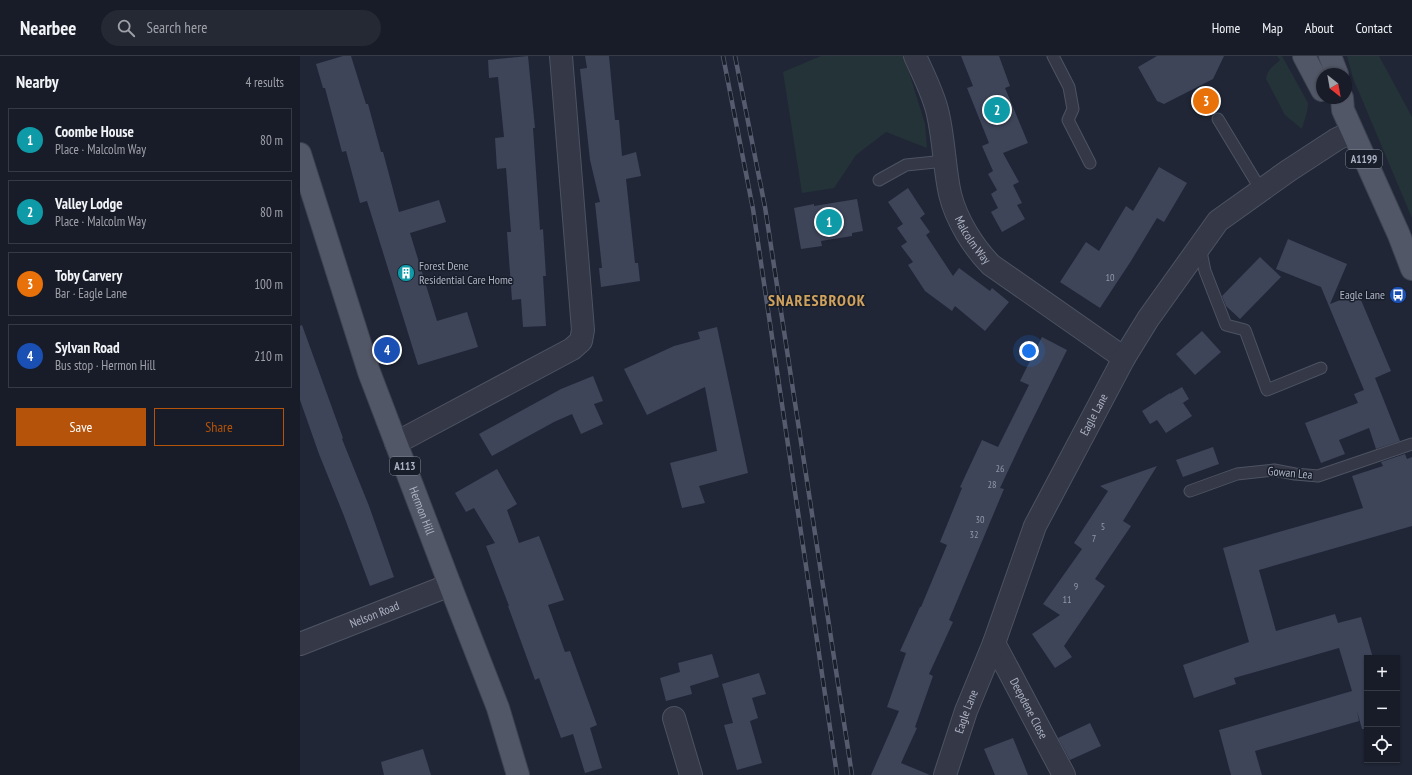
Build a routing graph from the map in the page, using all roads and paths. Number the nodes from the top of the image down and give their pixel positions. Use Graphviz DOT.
graph roads {
  1 [pos="561,56"];
  2 [pos="915,56"];
  3 [pos="1053,56"];
  4 [pos="1304,56"];
  5 [pos="1330,56"];
  6 [pos="1335,68"];
  7 [pos="1316,79"];
  8 [pos="1338,104"];
  9 [pos="1218,119"];
  10 [pos="1352,132"];
  11 [pos="300,154"];
  12 [pos="945,161"];
  13 [pos="1090,163"];
  14 [pos="879,180"];
  15 [pos="1261,190"];
  16 [pos="1200,246"];
  17 [pos="1408,248"];
  18 [pos="1412,269"];
  19 [pos="1124,358"];
  20 [pos="1321,368"];
  21 [pos="396,443"];
  22 [pos="1412,444"];
  23 [pos="1190,491"];
  24 [pos="450,585"];
  25 [pos="994,643"];
  26 [pos="300,644"];
  27 [pos="674,718"];
  28 [pos="518,775"];
  29 [pos="691,775"];
  30 [pos="945,775"];
  31 [pos="1064,775"];
  1 -- 21 [label="street"];
  2 -- 12 [label="street, Malcolm Way"];
  3 -- 13 [label="lane"];
  4 -- 7 [label="main road"];
  5 -- 6 [label="main road"];
  8 -- 10 [label="main road, A1199"];
  9 -- 15 [label="lane"];
  10 -- 15 [label="street, Eagle Lane"];
  10 -- 17 [label="main road, A1199"];
  11 -- 21 [label="main road, Hermon Hill / A113"];
  12 -- 14 [label="lane"];
  12 -- 19 [label="street, Malcolm Way"];
  15 -- 16 [label="street, Eagle Lane"];
  16 -- 19 [label="street, Eagle Lane"];
  16 -- 20 [label="lane"];
  17 -- 18 [label="main road, A1199"];
  19 -- 25 [label="street, Eagle Lane"];
  21 -- 24 [label="main road, Hermon Hill / A113"];
  22 -- 23 [label="lane, Gowan Lea"];
  24 -- 26 [label="street, Nelson Road"];
  24 -- 28 [label="main road, Hermon Hill / A113"];
  25 -- 30 [label="street, Eagle Lane"];
  25 -- 31 [label="street, Deepdene Close"];
  27 -- 29 [label="street"];
}
